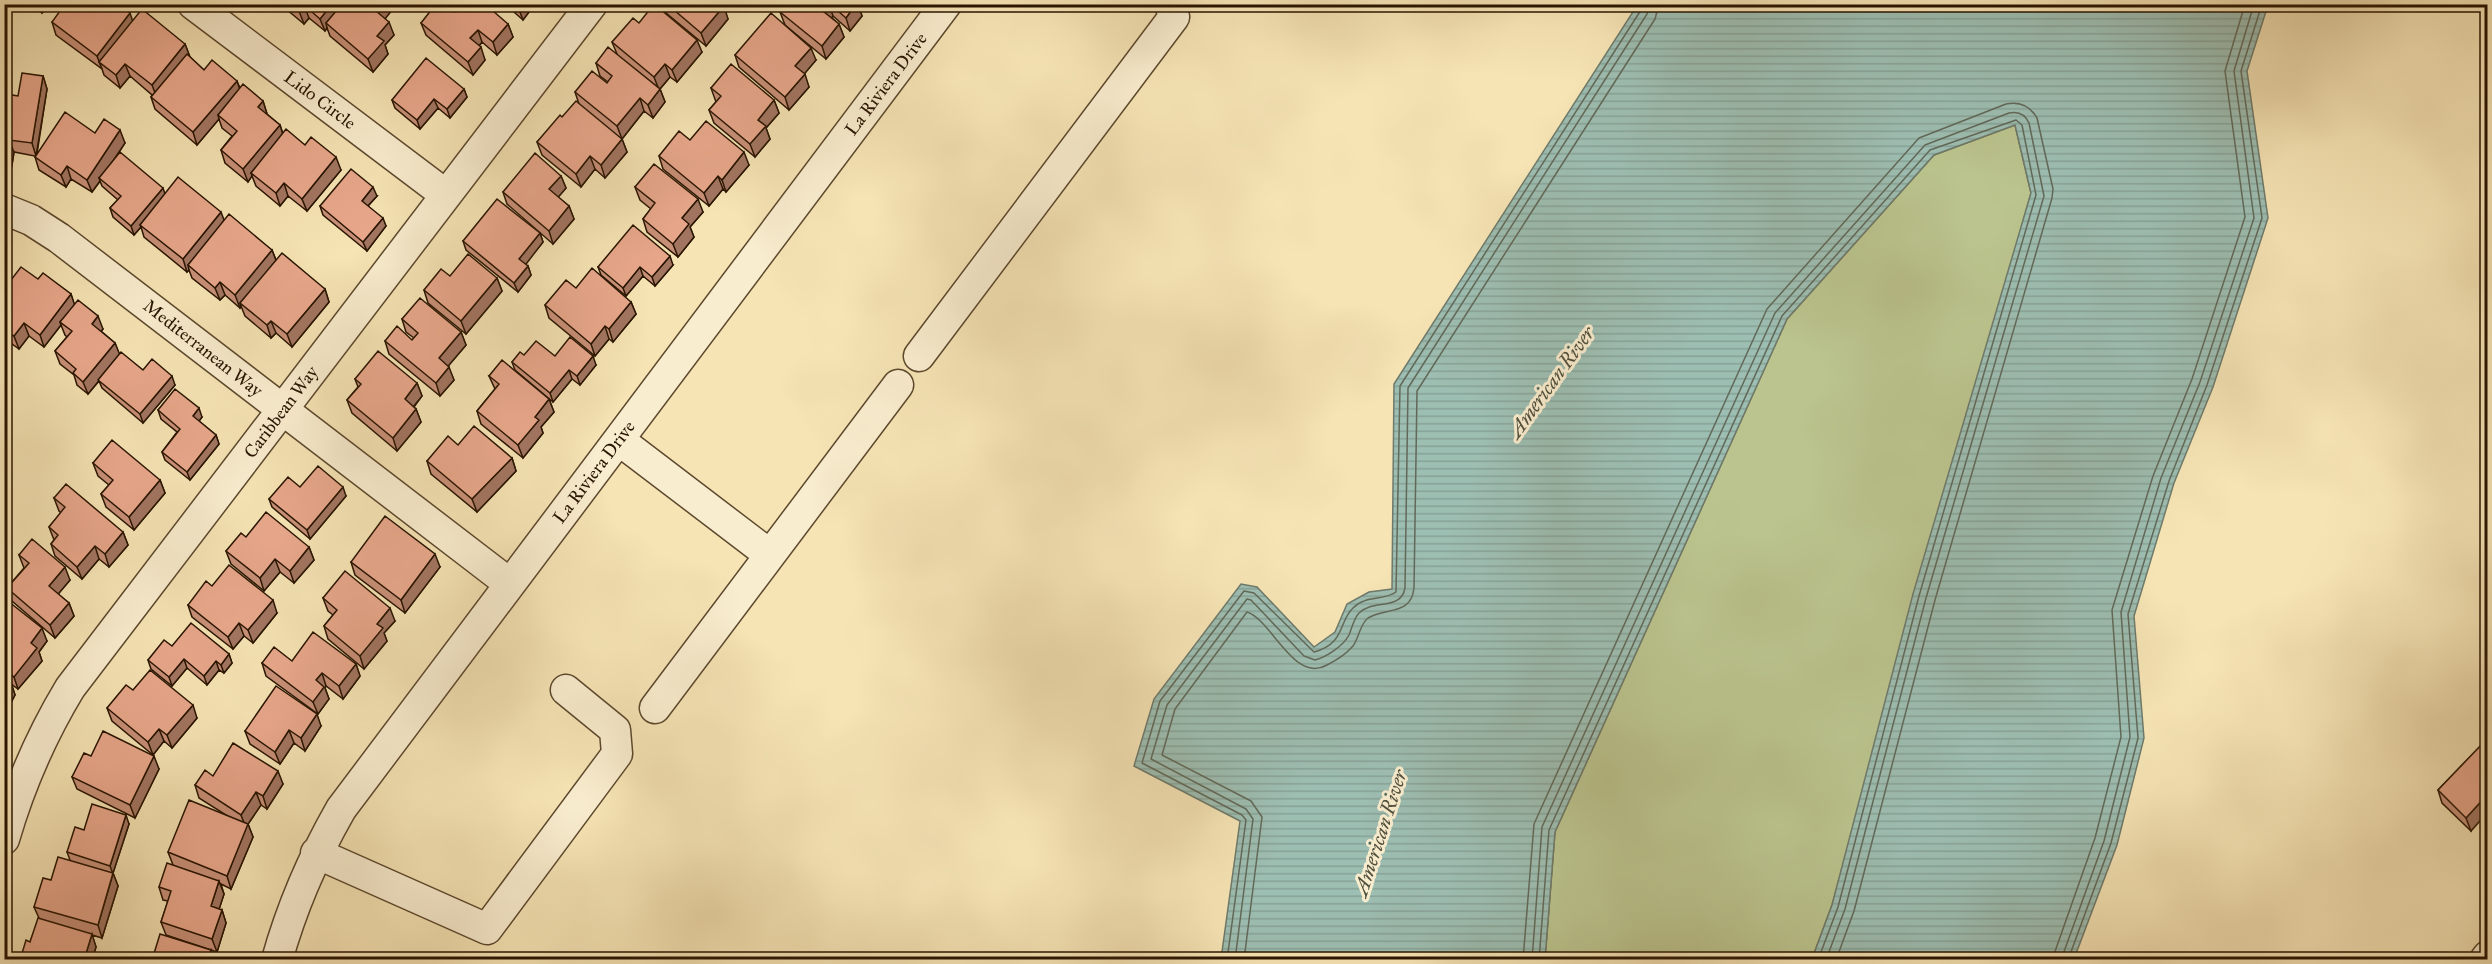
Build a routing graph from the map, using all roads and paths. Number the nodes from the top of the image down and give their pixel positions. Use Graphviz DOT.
graph roads {
  1 [pos="193,4"];
  2 [pos="592,4"];
  3 [pos="946,4"];
  4 [pos="1170,4"];
  5 [pos="446,195"];
  6 [pos="4,209"];
  7 [pos="919,356"];
  8 [pos="898,386"];
  9 [pos="282,410"];
  10 [pos="618,440"];
  11 [pos="770,555"];
  12 [pos="510,584"];
  13 [pos="566,690"];
  14 [pos="655,708"];
  15 [pos="4,839"];
  16 [pos="316,853"];
  17 [pos="2487,956"];
  18 [pos="277,960"];
  19 [pos="2485,960"];
  1 -- 5 [label="street, Lido Circle"];
  2 -- 5 [label="street, Caribbean Way"];
  3 -- 10 [label="street, La Riviera Drive"];
  4 -- 7 [label="street"];
  5 -- 9 [label="street, Caribbean Way"];
  6 -- 9 [label="street, Mediterranean Way"];
  8 -- 11 [label="street"];
  9 -- 12 [label="street, Mediterranean Way"];
  9 -- 15 [label="street, Caribbean Way"];
  10 -- 11 [label="street"];
  10 -- 12 [label="street, La Riviera Drive"];
  11 -- 14 [label="street"];
  12 -- 16 [label="street, La Riviera Drive"];
  13 -- 16 [label="street"];
  16 -- 18 [label="street, La Riviera Drive"];
  17 -- 19 [label="street"];
}
